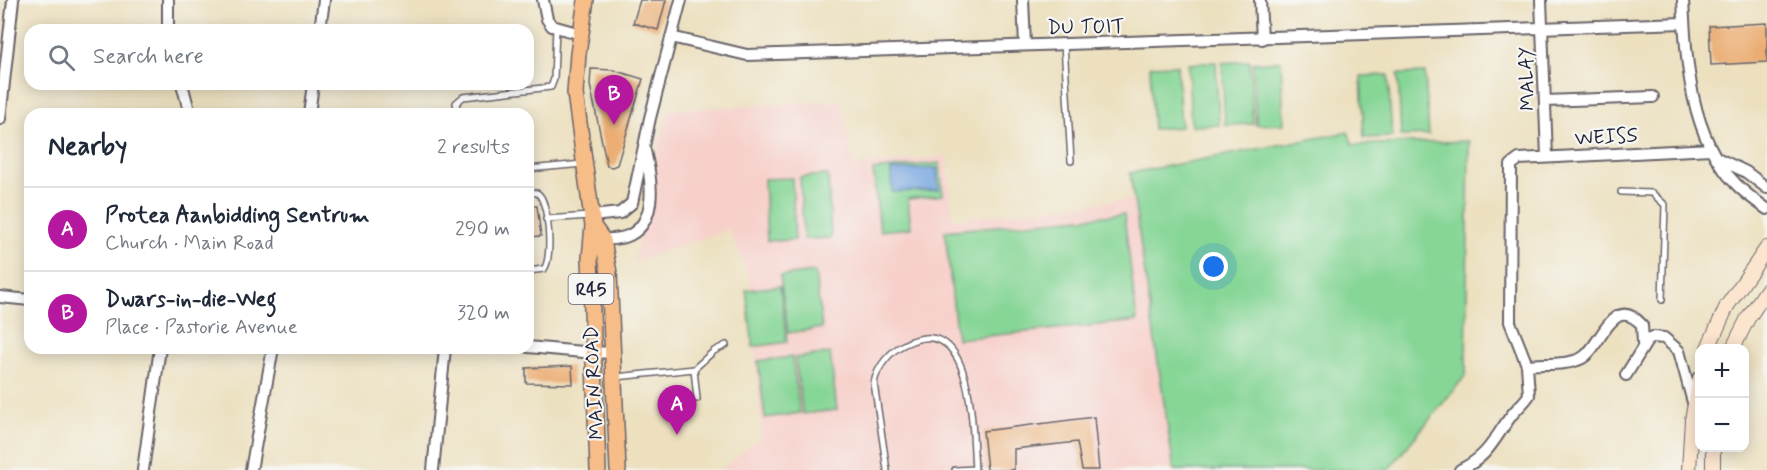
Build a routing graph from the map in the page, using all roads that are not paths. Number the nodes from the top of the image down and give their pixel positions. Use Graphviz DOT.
graph roads {
  1 [pos="13,0"];
  2 [pos="168,0"];
  3 [pos="324,0"];
  4 [pos="543,0"];
  5 [pos="586,0"];
  6 [pos="681,0"];
  7 [pos="1023,0"];
  8 [pos="1260,0"];
  9 [pos="1541,0"];
  10 [pos="1683,0"];
  11 [pos="1684,23"];
  12 [pos="168,24"];
  13 [pos="321,24"];
  14 [pos="556,28"];
  15 [pos="1542,28"];
  16 [pos="581,34"];
  17 [pos="671,37"];
  18 [pos="1263,39"];
  19 [pos="1064,44"];
  20 [pos="1025,45"];
  21 [pos="534,89"];
  22 [pos="184,90"];
  23 [pos="312,90"];
  24 [pos="525,90"];
  25 [pos="1653,97"];
  26 [pos="1545,101"];
  27 [pos="188,108"];
  28 [pos="310,108"];
  29 [pos="457,108"];
  30 [pos="0,119"];
  31 [pos="643,145"];
  32 [pos="1714,153"];
  33 [pos="1547,157"];
  34 [pos="1071,161"];
  35 [pos="584,164"];
  36 [pos="534,168"];
  37 [pos="1767,188"];
  38 [pos="1621,192"];
  39 [pos="534,193"];
  40 [pos="1767,209"];
  41 [pos="546,219"];
  42 [pos="594,231"];
  43 [pos="1767,248"];
  44 [pos="534,270"];
  45 [pos="1767,290"];
  46 [pos="0,297"];
  47 [pos="24,299"];
  48 [pos="1662,300"];
  49 [pos="1638,321"];
  50 [pos="1671,342"];
  51 [pos="1644,344"];
  52 [pos="1710,344"];
  53 [pos="1735,344"];
  54 [pos="726,345"];
  55 [pos="534,348"];
  56 [pos="613,352"];
  57 [pos="594,353"];
  58 [pos="159,354"];
  59 [pos="272,354"];
  60 [pos="444,354"];
  61 [pos="1527,364"];
  62 [pos="694,369"];
  63 [pos="1626,375"];
  64 [pos="614,378"];
  65 [pos="1696,398"];
  66 [pos="697,399"];
  67 [pos="1694,406"];
  68 [pos="1713,452"];
  69 [pos="975,469"];
  70 [pos="143,470"];
  71 [pos="251,470"];
  72 [pos="433,470"];
  73 [pos="598,470"];
  74 [pos="618,470"];
  75 [pos="887,470"];
  76 [pos="955,470"];
  77 [pos="1460,470"];
  78 [pos="1689,470"];
  79 [pos="1713,470"];
  1 -- 30 [label="street"];
  2 -- 12 [label="street"];
  3 -- 13 [label="street"];
  4 -- 14 [label="street"];
  5 -- 16 [label="main road, MAIN ROAD / R45"];
  6 -- 17 [label="street"];
  7 -- 20 [label="street"];
  8 -- 18 [label="street"];
  9 -- 15 [label="street, MALAY"];
  10 -- 11 [label="street"];
  11 -- 15 [label="street, DU TOIT"];
  11 -- 32 [label="street"];
  14 -- 16 [label="street"];
  14 -- 21 [label="lane"];
  15 -- 18 [label="street, DU TOIT"];
  15 -- 26 [label="street, MALAY"];
  16 -- 35 [label="main road, MAIN ROAD / R45"];
  17 -- 20 [label="street, DU TOIT"];
  17 -- 31 [label="street"];
  18 -- 19 [label="street, DU TOIT"];
  19 -- 20 [label="street, DU TOIT"];
  19 -- 34 [label="lane"];
  22 -- 27 [label="street"];
  23 -- 28 [label="street"];
  24 -- 29 [label="lane"];
  25 -- 26 [label="street"];
  26 -- 33 [label="street, MALAY"];
  31 -- 42 [label="street"];
  31 -- 42 [label="street"];
  32 -- 33 [label="street, WEISS"];
  32 -- 37 [label="street"];
  32 -- 40 [label="street"];
  33 -- 61 [label="street, WEISS"];
  35 -- 36 [label="lane"];
  35 -- 42 [label="main road, MAIN ROAD / R45"];
  38 -- 48 [label="lane"];
  39 -- 41 [label="lane"];
  41 -- 42 [label="lane"];
  41 -- 44 [label="lane"];
  42 -- 56 [label="main road, MAIN ROAD / R45"];
  42 -- 57 [label="main road, MAIN ROAD / R45"];
  43 -- 52 [label="street"];
  45 -- 53 [label="street"];
  46 -- 47 [label="street"];
  49 -- 50 [label="street"];
  49 -- 51 [label="street"];
  49 -- 61 [label="street"];
  50 -- 51 [label="street"];
  50 -- 67 [label="street"];
  51 -- 63 [label="street"];
  54 -- 62 [label="lane"];
  55 -- 57 [label="street"];
  56 -- 57 [label="street"];
  56 -- 64 [label="main road, MAIN ROAD / R45"];
  57 -- 73 [label="main road, MAIN ROAD / R45"];
  58 -- 70 [label="street"];
  59 -- 71 [label="street"];
  60 -- 72 [label="street"];
  61 -- 77 [label="street"];
  62 -- 64 [label="lane"];
  62 -- 66 [label="lane"];
  64 -- 74 [label="main road, MAIN ROAD / R45"];
  65 -- 67 [label="street"];
  67 -- 78 [label="street"];
  68 -- 79 [label="street"];
  69 -- 75 [label="lane"];
  69 -- 76 [label="lane"];
}
